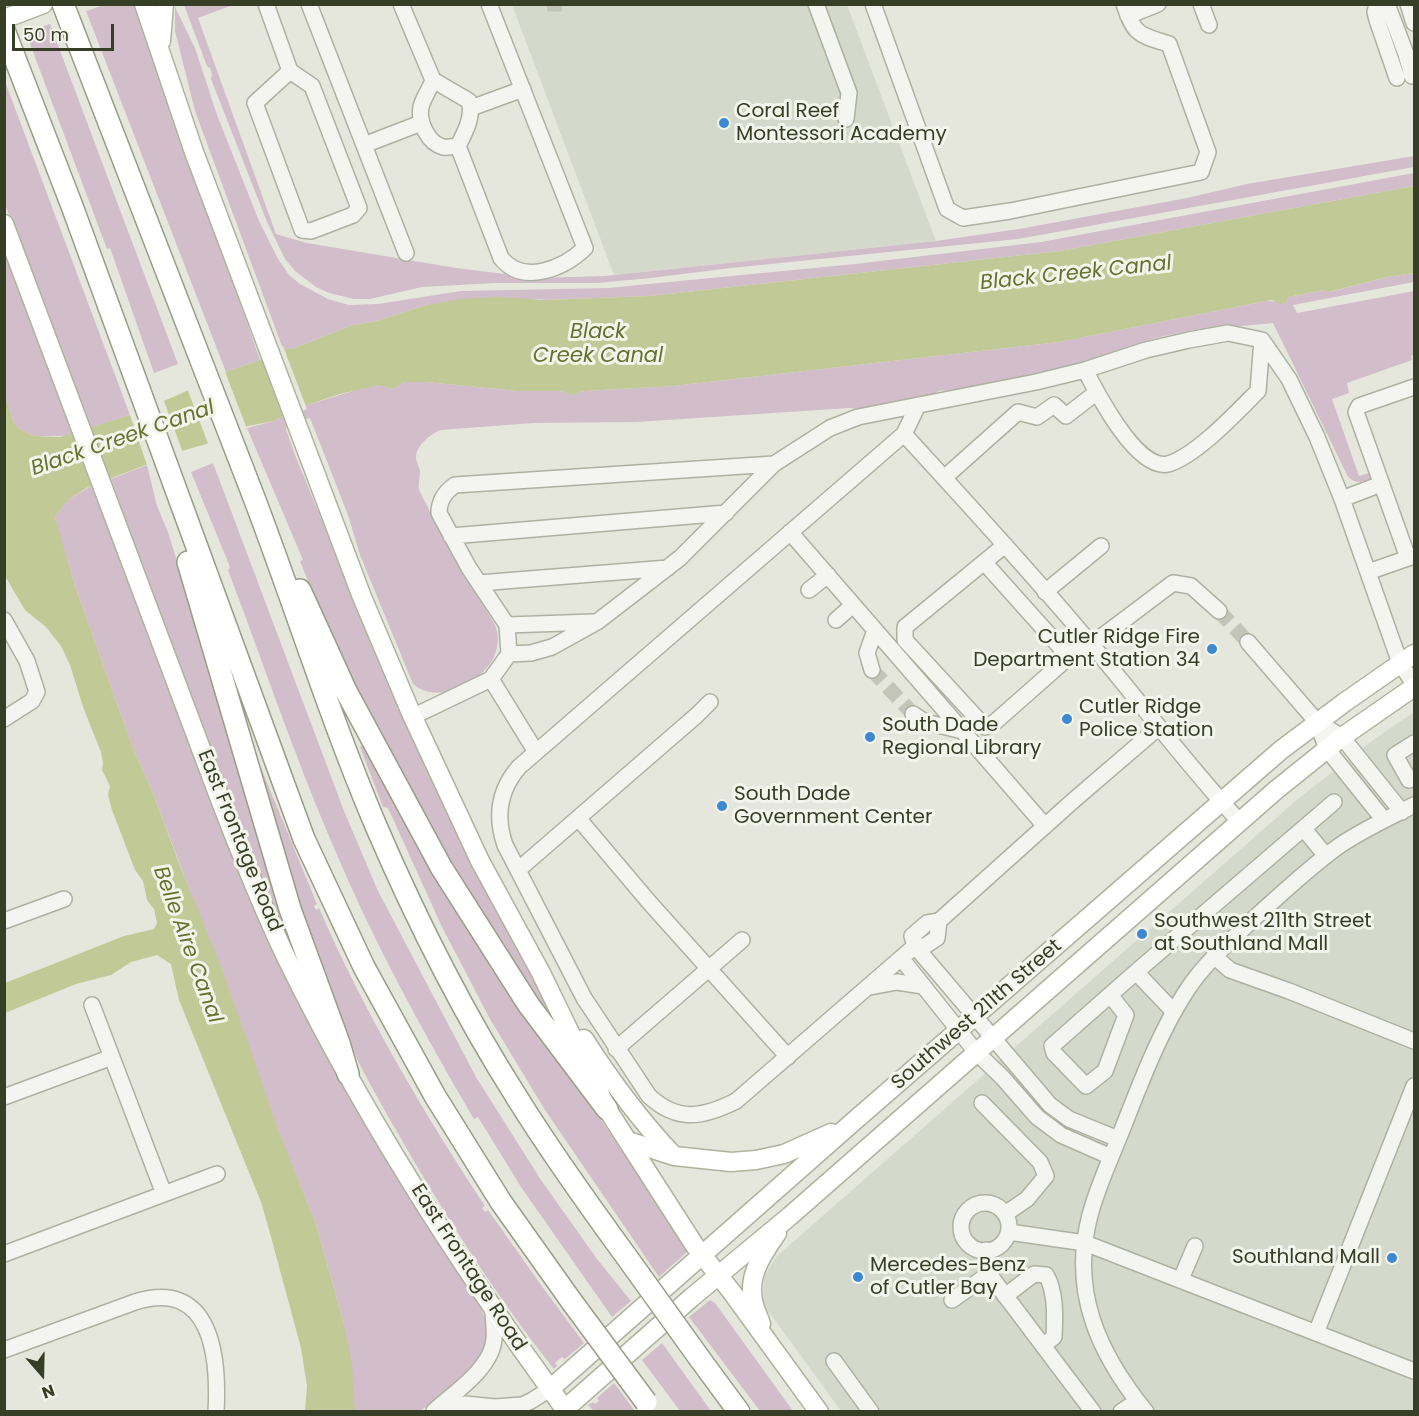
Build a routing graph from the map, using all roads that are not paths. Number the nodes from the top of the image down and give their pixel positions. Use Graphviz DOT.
graph roads {
  1 [pos="43,4"];
  2 [pos="63,4"];
  3 [pos="144,4"];
  4 [pos="164,4"];
  5 [pos="266,4"];
  6 [pos="309,4"];
  7 [pos="401,4"];
  8 [pos="489,4"];
  9 [pos="816,4"];
  10 [pos="873,4"];
  11 [pos="1158,4"];
  12 [pos="1377,4"];
  13 [pos="1387,4"];
  14 [pos="1408,4"];
  15 [pos="1126,10"];
  16 [pos="4,19"];
  17 [pos="1414,23"];
  18 [pos="4,30"];
  19 [pos="161,49"];
  20 [pos="290,70"];
  21 [pos="434,80"];
  22 [pos="523,89"];
  23 [pos="471,108"];
  24 [pos="846,119"];
  25 [pos="422,123"];
  26 [pos="364,145"];
  27 [pos="458,146"];
  28 [pos="4,224"];
  29 [pos="406,253"];
  30 [pos="1262,340"];
  31 [pos="1085,370"];
  32 [pos="1414,387"];
  33 [pos="1097,392"];
  34 [pos="918,405"];
  35 [pos="904,434"];
  36 [pos="774,464"];
  37 [pos="944,478"];
  38 [pos="1381,484"];
  39 [pos="253,494"];
  40 [pos="1342,499"];
  41 [pos="726,513"];
  42 [pos="188,523"];
  43 [pos="790,532"];
  44 [pos="451,536"];
  45 [pos="1005,545"];
  46 [pos="1101,546"];
  47 [pos="1411,557"];
  48 [pos="984,562"];
  49 [pos="668,568"];
  50 [pos="1368,572"];
  51 [pos="828,575"];
  52 [pos="480,583"];
  53 [pos="809,590"];
  54 [pos="1045,592"];
  55 [pos="853,605"];
  56 [pos="1219,611"];
  57 [pos="4,620"];
  58 [pos="836,620"];
  59 [pos="597,621"];
  60 [pos="507,625"];
  61 [pos="875,630"];
  62 [pos="1090,642"];
  63 [pos="1248,642"];
  64 [pos="509,654"];
  65 [pos="1069,657"];
  66 [pos="1407,659"];
  67 [pos="872,670"];
  68 [pos="491,679"];
  69 [pos="1414,685"];
  70 [pos="710,702"];
  71 [pos="913,714"];
  72 [pos="412,717"];
  73 [pos="4,719"];
  74 [pos="1317,722"];
  75 [pos="1159,727"];
  76 [pos="963,731"];
  77 [pos="1342,736"];
  78 [pos="1414,743"];
  79 [pos="1327,749"];
  80 [pos="536,752"];
  81 [pos="1414,778"];
  82 [pos="1221,802"];
  83 [pos="1334,802"];
  84 [pos="1408,808"];
  85 [pos="578,818"];
  86 [pos="1384,820"];
  87 [pos="1240,822"];
  88 [pos="1045,826"];
  89 [pos="1304,829"];
  90 [pos="1326,856"];
  91 [pos="518,870"];
  92 [pos="64,899"];
  93 [pos="4,921"];
  94 [pos="742,940"];
  95 [pos="915,946"];
  96 [pos="1214,956"];
  97 [pos="901,958"];
  98 [pos="709,969"];
  99 [pos="1136,972"];
  100 [pos="540,973"];
  101 [pos="923,986"];
  102 [pos="867,988"];
  103 [pos="1110,994"];
  104 [pos="92,1005"];
  105 [pos="1174,1012"];
  106 [pos="976,1016"];
  107 [pos="959,1031"];
  108 [pos="993,1037"];
  109 [pos="1414,1041"];
  110 [pos="616,1048"];
  111 [pos="976,1052"];
  112 [pos="112,1057"];
  113 [pos="788,1057"];
  114 [pos="348,1074"];
  115 [pos="1414,1086"];
  116 [pos="4,1097"];
  117 [pos="982,1103"];
  118 [pos="608,1109"];
  119 [pos="854,1122"];
  120 [pos="1118,1139"];
  121 [pos="628,1141"];
  122 [pos="674,1156"];
  123 [pos="1111,1157"];
  124 [pos="217,1174"];
  125 [pos="164,1194"];
  126 [pos="1005,1214"];
  127 [pos="790,1216"];
  128 [pos="1009,1232"];
  129 [pos="1085,1243"];
  130 [pos="1195,1246"];
  131 [pos="986,1250"];
  132 [pos="4,1254"];
  133 [pos="702,1255"];
  134 [pos="718,1275"];
  135 [pos="989,1275"];
  136 [pos="1181,1280"];
  137 [pos="1005,1296"];
  138 [pos="952,1300"];
  139 [pos="493,1310"];
  140 [pos="1316,1333"];
  141 [pos="766,1340"];
  142 [pos="1043,1346"];
  143 [pos="4,1350"];
  144 [pos="834,1360"];
  145 [pos="1414,1371"];
  146 [pos="550,1389"];
  147 [pos="1141,1406"];
  148 [pos="650,1407"];
  149 [pos="434,1411"];
  150 [pos="565,1411"];
  151 [pos="216,1412"];
  152 [pos="739,1412"];
  153 [pos="819,1412"];
  154 [pos="871,1412"];
  155 [pos="1093,1412"];
  156 [pos="1121,1412"];
  1 -- 16 [label="main road"];
  2 -- 39 [label="highway"];
  3 -- 19 [label="main road"];
  4 -- 19 [label="main road"];
  5 -- 20 [label="street"];
  6 -- 26 [label="street"];
  7 -- 21 [label="street"];
  8 -- 22 [label="street"];
  9 -- 24 [label="street"];
  10 -- 15 [label="street"];
  11 -- 15 [label="street"];
  12 -- 13 [label="street"];
  14 -- 17 [label="street"];
  18 -- 42 [label="highway"];
  19 -- 72 [label="main road"];
  20 -- 20 [label="street"];
  21 -- 23 [label="street"];
  21 -- 25 [label="street"];
  22 -- 23 [label="street"];
  22 -- 27 [label="street"];
  23 -- 27 [label="street"];
  25 -- 26 [label="street"];
  25 -- 27 [label="street"];
  26 -- 29 [label="street"];
  28 -- 114 [label="main road, East Frontage Road"];
  30 -- 31 [label="street"];
  30 -- 33 [label="street"];
  30 -- 40 [label="street"];
  31 -- 33 [label="street"];
  31 -- 34 [label="street"];
  32 -- 38 [label="street"];
  33 -- 37 [label="street"];
  34 -- 35 [label="street"];
  34 -- 36 [label="street"];
  35 -- 37 [label="street"];
  35 -- 43 [label="street"];
  36 -- 41 [label="street"];
  36 -- 44 [label="street"];
  37 -- 45 [label="street"];
  38 -- 40 [label="street"];
  38 -- 47 [label="street"];
  39 -- 118 [label="highway"];
  39 -- 152 [label="highway, bridge"];
  40 -- 50 [label="street"];
  41 -- 44 [label="street"];
  41 -- 49 [label="street"];
  42 -- 114 [label="highway"];
  42 -- 148 [label="highway, bridge"];
  43 -- 51 [label="street"];
  43 -- 80 [label="street"];
  44 -- 52 [label="street"];
  45 -- 48 [label="street"];
  45 -- 54 [label="street"];
  46 -- 54 [label="street"];
  47 -- 50 [label="street"];
  48 -- 65 [label="street"];
  48 -- 65 [label="street"];
  49 -- 52 [label="street"];
  49 -- 59 [label="street"];
  50 -- 66 [label="street"];
  51 -- 53 [label="street"];
  51 -- 55 [label="street"];
  52 -- 60 [label="street"];
  54 -- 62 [label="street"];
  55 -- 58 [label="street"];
  55 -- 61 [label="street"];
  56 -- 62 [label="street"];
  57 -- 73 [label="street"];
  59 -- 60 [label="street"];
  59 -- 64 [label="street"];
  60 -- 64 [label="street"];
  61 -- 67 [label="street"];
  61 -- 76 [label="street"];
  62 -- 65 [label="street"];
  62 -- 75 [label="street"];
  63 -- 74 [label="street"];
  64 -- 68 [label="street"];
  66 -- 69 [label="street"];
  66 -- 74 [label="main road, Southwest 211th Street"];
  68 -- 72 [label="street"];
  68 -- 80 [label="street"];
  69 -- 77 [label="main road, Southwest 211th Street"];
  70 -- 85 [label="street"];
  71 -- 76 [label="street"];
  72 -- 100 [label="main road"];
  74 -- 77 [label="street"];
  74 -- 79 [label="street"];
  74 -- 82 [label="main road, Southwest 211th Street"];
  75 -- 82 [label="street"];
  75 -- 88 [label="street"];
  76 -- 88 [label="street"];
  77 -- 79 [label="main road, Southwest 211th Street"];
  77 -- 84 [label="street"];
  78 -- 81 [label="street"];
  79 -- 86 [label="street"];
  79 -- 87 [label="main road, Southwest 211th Street"];
  80 -- 91 [label="street"];
  82 -- 87 [label="street"];
  82 -- 106 [label="main road, Southwest 211th Street"];
  83 -- 89 [label="street"];
  84 -- 86 [label="street"];
  85 -- 91 [label="street"];
  85 -- 98 [label="street"];
  86 -- 90 [label="street"];
  87 -- 108 [label="main road, Southwest 211th Street"];
  88 -- 95 [label="street"];
  89 -- 90 [label="street"];
  89 -- 99 [label="street"];
  90 -- 96 [label="street"];
  91 -- 110 [label="street"];
  92 -- 93 [label="street"];
  94 -- 98 [label="street"];
  95 -- 97 [label="street"];
  95 -- 106 [label="street"];
  96 -- 105 [label="street"];
  96 -- 109 [label="street"];
  97 -- 101 [label="street"];
  97 -- 102 [label="street"];
  98 -- 110 [label="street"];
  98 -- 113 [label="street"];
  99 -- 103 [label="street"];
  99 -- 105 [label="street"];
  100 -- 118 [label="main road"];
  100 -- 122 [label="main road"];
  101 -- 102 [label="street"];
  101 -- 107 [label="street"];
  102 -- 113 [label="street"];
  103 -- 103 [label="street"];
  104 -- 112 [label="street"];
  105 -- 120 [label="street"];
  106 -- 107 [label="main road, Southwest 211th Street"];
  106 -- 108 [label="street"];
  107 -- 111 [label="street"];
  107 -- 119 [label="main road, Southwest 211th Street"];
  108 -- 111 [label="main road, Southwest 211th Street"];
  108 -- 120 [label="street"];
  110 -- 113 [label="street"];
  111 -- 123 [label="street"];
  111 -- 127 [label="main road, Southwest 211th Street"];
  112 -- 116 [label="street"];
  112 -- 125 [label="street"];
  114 -- 139 [label="main road, East Frontage Road"];
  115 -- 140 [label="street"];
  117 -- 126 [label="street"];
  118 -- 121 [label="main road"];
  119 -- 122 [label="main road"];
  119 -- 133 [label="main road, Southwest 211th Street"];
  120 -- 123 [label="street"];
  121 -- 122 [label="main road"];
  121 -- 133 [label="main road"];
  123 -- 129 [label="street"];
  124 -- 125 [label="street"];
  125 -- 132 [label="street"];
  126 -- 128 [label="street"];
  126 -- 131 [label="street"];
  127 -- 134 [label="main road, Southwest 211th Street"];
  127 -- 141 [label="main road"];
  128 -- 129 [label="street"];
  128 -- 131 [label="street"];
  129 -- 136 [label="street"];
  129 -- 147 [label="street"];
  130 -- 136 [label="street"];
  131 -- 135 [label="street"];
  133 -- 134 [label="main road"];
  133 -- 146 [label="main road, Southwest 211th Street"];
  134 -- 141 [label="main road"];
  134 -- 150 [label="main road, Southwest 211th Street"];
  135 -- 137 [label="street"];
  135 -- 138 [label="street"];
  136 -- 140 [label="street"];
  137 -- 142 [label="street"];
  137 -- 142 [label="street"];
  139 -- 146 [label="main road, East Frontage Road"];
  139 -- 149 [label="street"];
  140 -- 145 [label="street"];
  141 -- 153 [label="main road"];
  142 -- 155 [label="street"];
  143 -- 151 [label="street"];
  144 -- 154 [label="street"];
  146 -- 149 [label="street"];
  146 -- 150 [label="main road, East Frontage Road"];
  147 -- 156 [label="street"];
}
